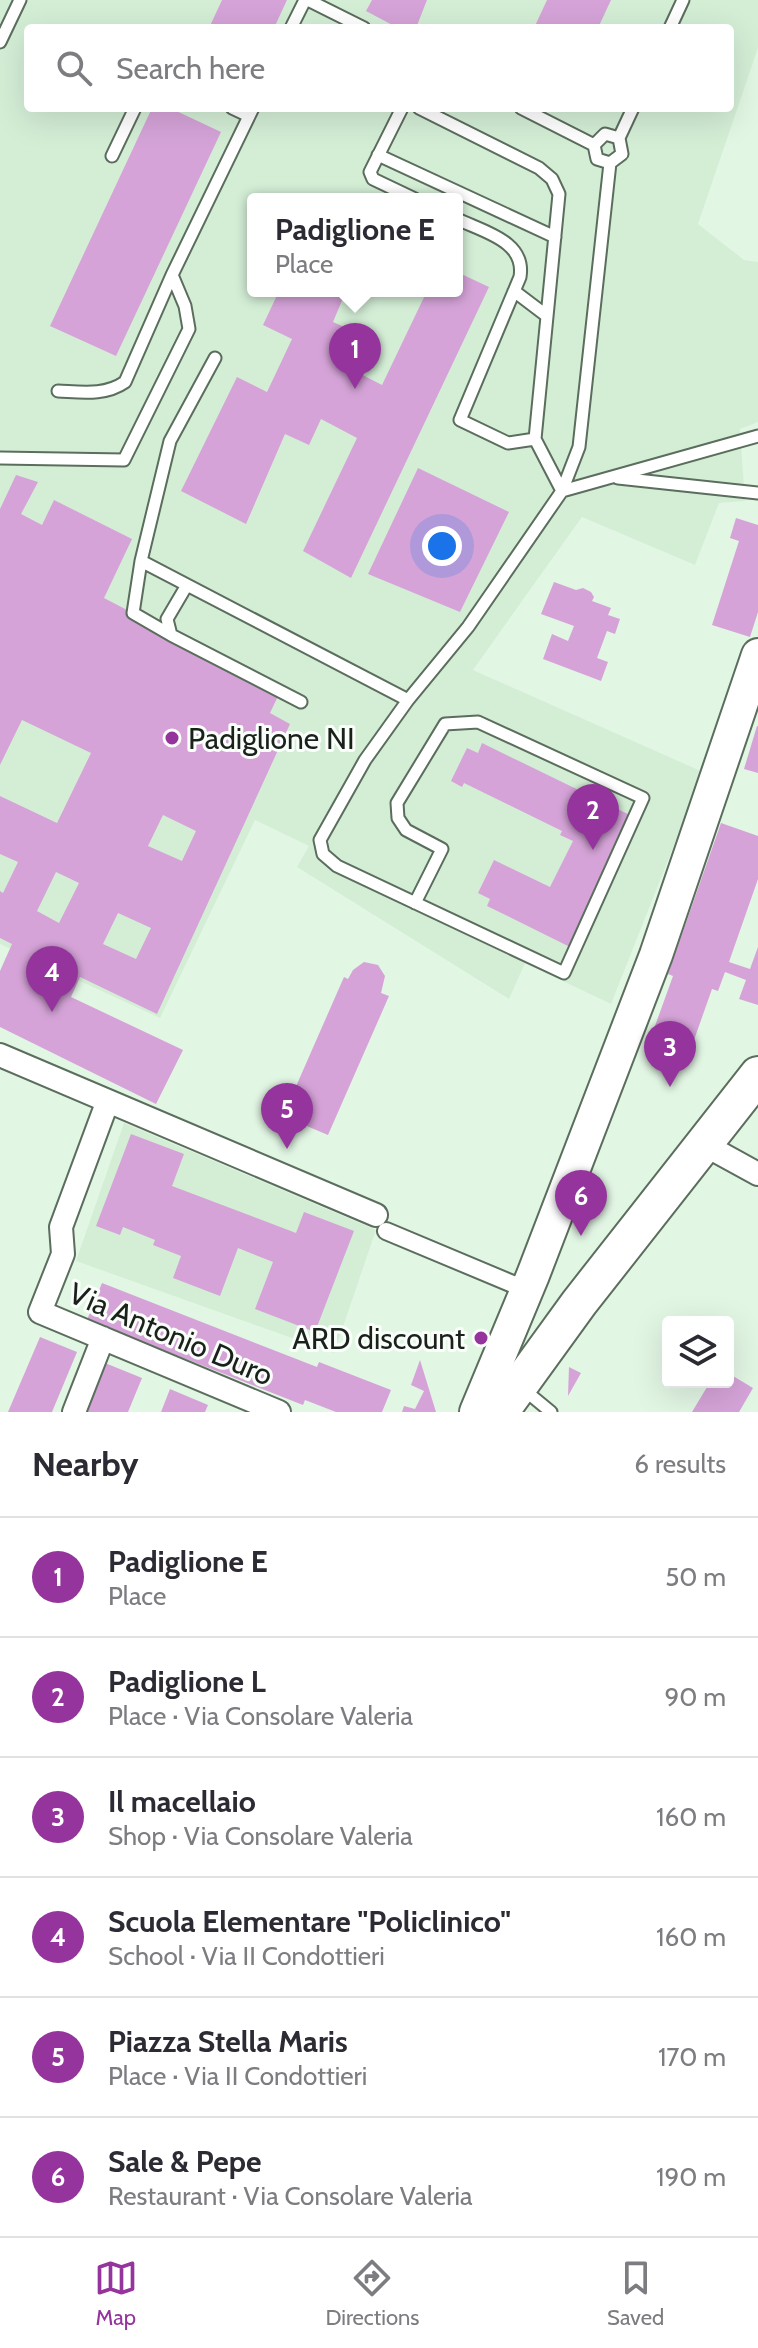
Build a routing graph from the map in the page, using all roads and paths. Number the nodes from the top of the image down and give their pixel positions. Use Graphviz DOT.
graph roads {
  1 [pos="20,0"];
  2 [pos="306,0"];
  3 [pos="683,0"];
  4 [pos="293,24"];
  5 [pos="356,24"];
  6 [pos="672,24"];
  7 [pos="0,42"];
  8 [pos="133,112"];
  9 [pos="251,112"];
  10 [pos="400,112"];
  11 [pos="427,112"];
  12 [pos="529,112"];
  13 [pos="631,112"];
  14 [pos="619,138"];
  15 [pos="594,145"];
  16 [pos="378,155"];
  17 [pos="112,156"];
  18 [pos="610,163"];
  19 [pos="402,193"];
  20 [pos="460,193"];
  21 [pos="463,194"];
  22 [pos="463,222"];
  23 [pos="555,237"];
  24 [pos="172,275"];
  25 [pos="514,291"];
  26 [pos="547,316"];
  27 [pos="215,358"];
  28 [pos="58,391"];
  29 [pos="758,436"];
  30 [pos="535,439"];
  31 [pos="0,458"];
  32 [pos="609,477"];
  33 [pos="562,491"];
  34 [pos="758,493"];
  35 [pos="141,561"];
  36 [pos="187,585"];
  37 [pos="171,635"];
  38 [pos="758,655"];
  39 [pos="408,700"];
  40 [pos="301,702"];
  41 [pos="415,903"];
  42 [pos="0,1055"];
  43 [pos="758,1075"];
  44 [pos="107,1103"];
  45 [pos="705,1145"];
  46 [pos="758,1174"];
  47 [pos="381,1223"];
  48 [pos="527,1290"];
  49 [pos="103,1338"];
  50 [pos="509,1399"];
  51 [pos="231,1403"];
  52 [pos="74,1412"];
  53 [pos="279,1412"];
  54 [pos="476,1412"];
  55 [pos="551,1412"];
  1 -- 7 [label="lane"];
  2 -- 4 [label="lane"];
  2 -- 5 [label="lane"];
  3 -- 6 [label="lane"];
  8 -- 17 [label="lane"];
  9 -- 24 [label="lane"];
  10 -- 16 [label="lane"];
  11 -- 23 [label="lane"];
  12 -- 15 [label="lane"];
  13 -- 14 [label="lane"];
  14 -- 15 [label="lane"];
  14 -- 18 [label="lane"];
  15 -- 18 [label="lane"];
  16 -- 19 [label="lane"];
  16 -- 20 [label="lane"];
  18 -- 33 [label="lane"];
  21 -- 23 [label="lane"];
  22 -- 25 [label="lane"];
  23 -- 26 [label="lane"];
  24 -- 28 [label="lane"];
  24 -- 31 [label="lane"];
  25 -- 26 [label="lane"];
  25 -- 30 [label="lane"];
  26 -- 30 [label="lane"];
  27 -- 35 [label="lane"];
  29 -- 32 [label="lane"];
  30 -- 33 [label="lane"];
  32 -- 33 [label="lane"];
  32 -- 34 [label="lane"];
  33 -- 39 [label="lane"];
  35 -- 36 [label="lane"];
  35 -- 37 [label="lane"];
  36 -- 37 [label="lane"];
  36 -- 39 [label="lane"];
  37 -- 40 [label="lane"];
  38 -- 48 [label="main road"];
  39 -- 41 [label="lane"];
  41 -- 41 [label="lane"];
  42 -- 44 [label="street"];
  43 -- 45 [label="main road"];
  44 -- 47 [label="street"];
  44 -- 49 [label="street, Via Antonio Duro"];
  45 -- 46 [label="street"];
  45 -- 50 [label="main road"];
  47 -- 48 [label="street"];
  48 -- 54 [label="main road"];
  49 -- 51 [label="street, Via Antonio Duro"];
  49 -- 52 [label="street"];
  50 -- 55 [label="lane"];
  51 -- 53 [label="street, Via Antonio Duro"];
}
